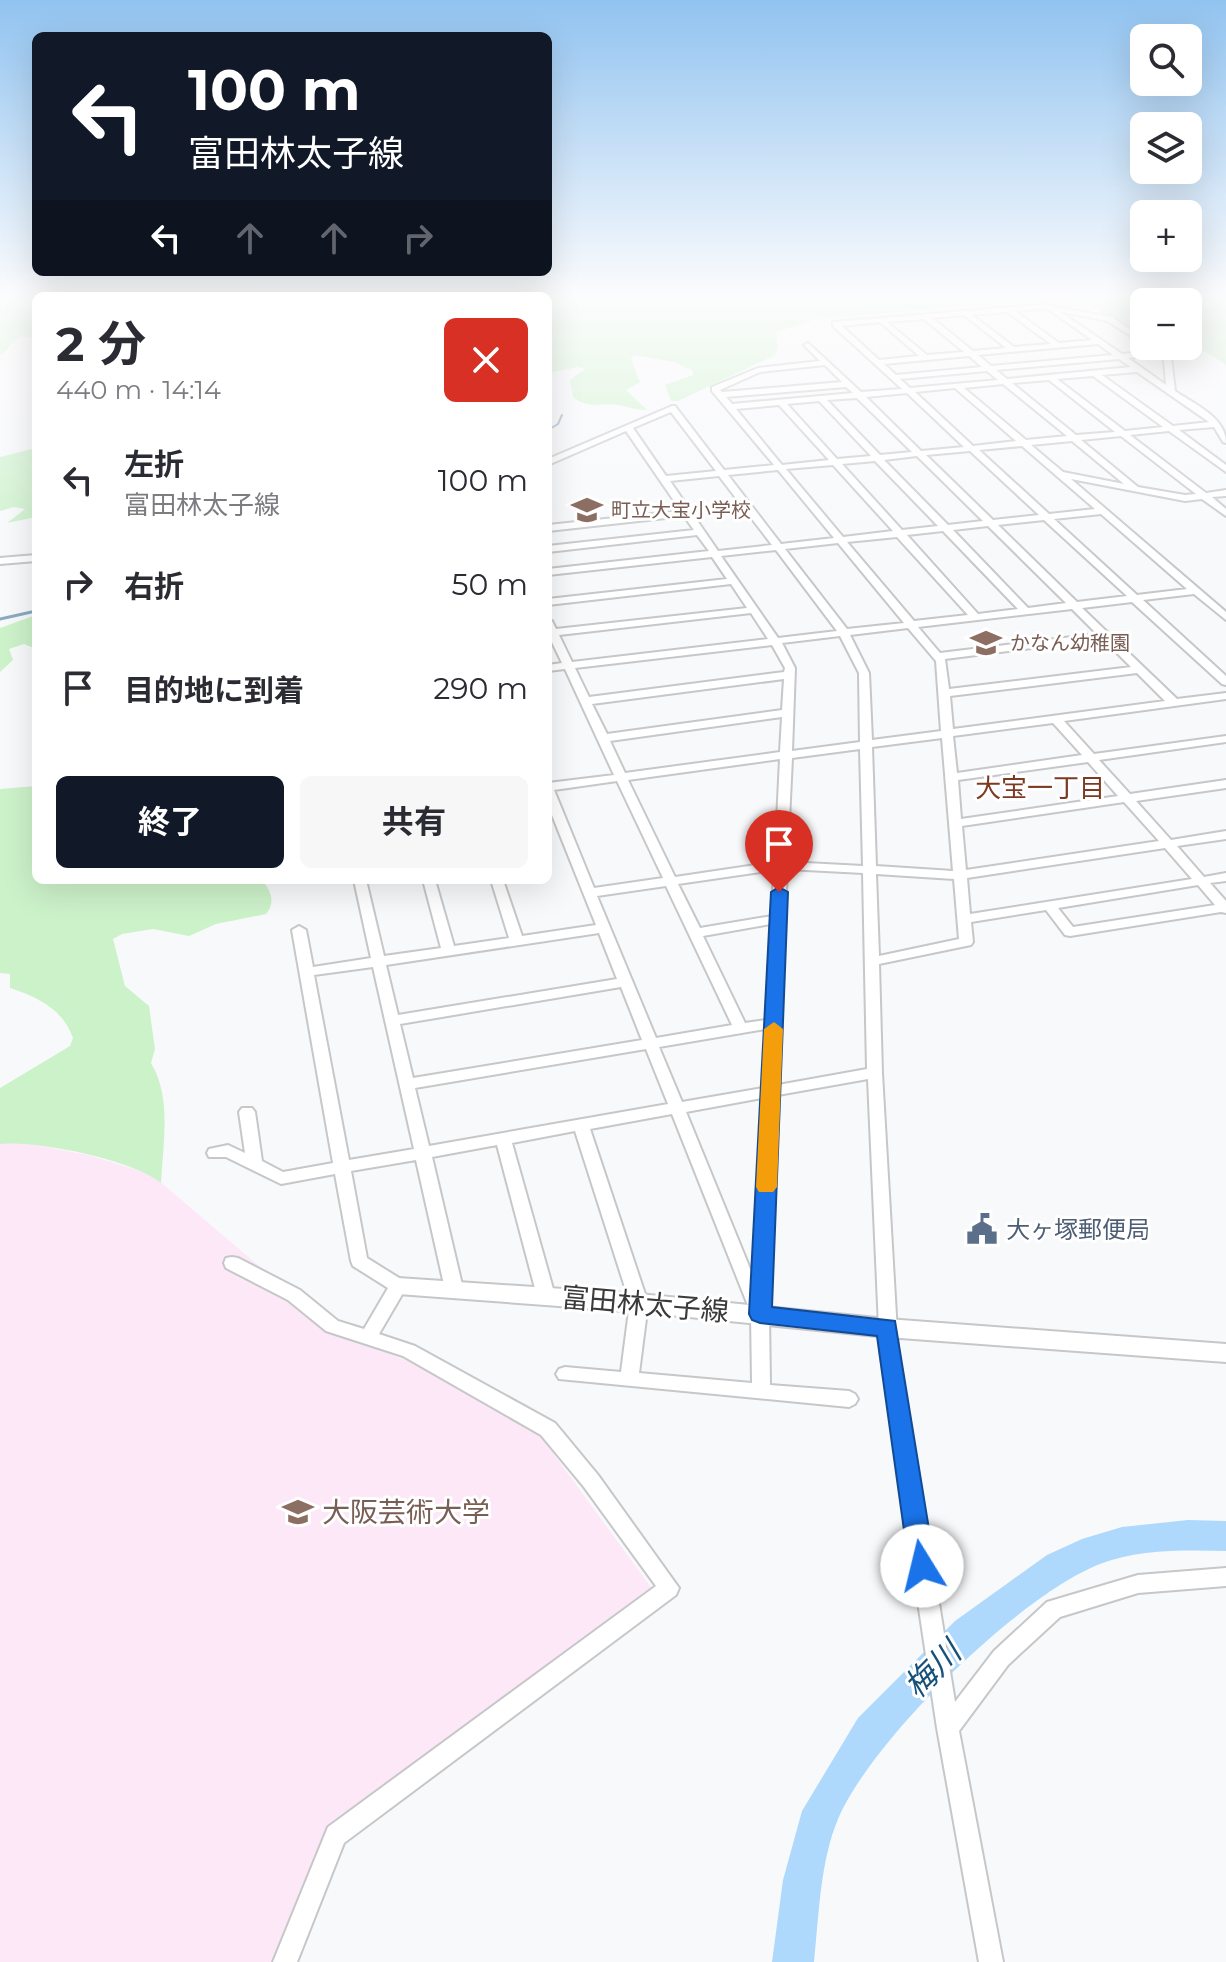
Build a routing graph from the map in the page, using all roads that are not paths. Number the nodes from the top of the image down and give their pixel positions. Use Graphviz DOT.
graph roads {
  1 [pos="723,386"];
  2 [pos="830,386"];
  3 [pos="850,386"];
  4 [pos="903,386"];
  5 [pos="957,386"];
  6 [pos="961,386"];
  7 [pos="1010,386"];
  8 [pos="1061,386"];
  9 [pos="1112,386"];
  10 [pos="1162,386"];
  11 [pos="1170,386"];
  12 [pos="908,390"];
  13 [pos="1171,392"];
  14 [pos="720,395"];
  15 [pos="859,395"];
  16 [pos="820,398"];
  17 [pos="781,402"];
  18 [pos="730,407"];
  19 [pos="1217,424"];
  20 [pos="628,427"];
  21 [pos="1171,429"];
  22 [pos="1123,434"];
  23 [pos="1074,438"];
  24 [pos="1226,440"];
  25 [pos="1024,443"];
  26 [pos="972,449"];
  27 [pos="919,454"];
  28 [pos="878,458"];
  29 [pos="552,460"];
  30 [pos="836,463"];
  31 [pos="781,468"];
  32 [pos="1226,469"];
  33 [pos="723,474"];
  34 [pos="1062,475"];
  35 [pos="663,479"];
  36 [pos="1136,489"];
  37 [pos="1226,493"];
  38 [pos="1203,495"];
  39 [pos="1104,511"];
  40 [pos="686,513"];
  41 [pos="1226,513"];
  42 [pos="1046,518"];
  43 [pos="991,524"];
  44 [pos="552,528"];
  45 [pos="945,529"];
  46 [pos="699,532"];
  47 [pos="900,534"];
  48 [pos="841,540"];
  49 [pos="778,547"];
  50 [pos="552,549"];
  51 [pos="714,554"];
  52 [pos="32,558"];
  53 [pos="0,561"];
  54 [pos="552,572"];
  55 [pos="733,581"];
  56 [pos="1196,591"];
  57 [pos="1134,598"];
  58 [pos="552,602"];
  59 [pos="1074,605"];
  60 [pos="753,610"];
  61 [pos="1025,611"];
  62 [pos="1225,616"];
  63 [pos="975,617"];
  64 [pos="912,625"];
  65 [pos="552,628"];
  66 [pos="552,632"];
  67 [pos="844,633"];
  68 [pos="1105,636"];
  69 [pos="775,641"];
  70 [pos="938,657"];
  71 [pos="569,666"];
  72 [pos="552,668"];
  73 [pos="1139,669"];
  74 [pos="790,675"];
  75 [pos="1226,682"];
  76 [pos="944,693"];
  77 [pos="1226,696"];
  78 [pos="586,701"];
  79 [pos="1174,703"];
  80 [pos="787,713"];
  81 [pos="1057,720"];
  82 [pos="947,734"];
  83 [pos="603,738"];
  84 [pos="1226,739"];
  85 [pos="868,744"];
  86 [pos="786,755"];
  87 [pos="1091,757"];
  88 [pos="621,777"];
  89 [pos="951,777"];
  90 [pos="1226,784"];
  91 [pos="552,788"];
  92 [pos="1127,798"];
  93 [pos="552,799"];
  94 [pos="956,823"];
  95 [pos="1226,835"];
  96 [pos="1168,844"];
  97 [pos="780,865"];
  98 [pos="871,871"];
  99 [pos="959,875"];
  100 [pos="1226,877"];
  101 [pos="1201,880"];
  102 [pos="671,882"];
  103 [pos="361,884"];
  104 [pos="430,884"];
  105 [pos="498,884"];
  106 [pos="590,893"];
  107 [pos="1049,905"];
  108 [pos="1225,908"];
  109 [pos="778,919"];
  110 [pos="964,919"];
  111 [pos="604,928"];
  112 [pos="299,930"];
  113 [pos="695,933"];
  114 [pos="517,941"];
  115 [pos="449,951"];
  116 [pos="379,961"];
  117 [pos="874,961"];
  118 [pos="308,972"];
  119 [pos="626,982"];
  120 [pos="393,1021"];
  121 [pos="774,1023"];
  122 [pos="741,1029"];
  123 [pos="651,1044"];
  124 [pos="875,1073"];
  125 [pos="407,1084"];
  126 [pos="770,1092"];
  127 [pos="677,1108"];
  128 [pos="247,1112"];
  129 [pos="581,1125"];
  130 [pos="503,1139"];
  131 [pos="423,1152"];
  132 [pos="215,1153"];
  133 [pos="254,1164"];
  134 [pos="341,1167"];
  135 [pos="232,1263"];
  136 [pos="398,1286"];
  137 [pos="454,1289"];
  138 [pos="546,1296"];
  139 [pos="639,1303"];
  140 [pos="760,1314"];
  141 [pos="887,1328"];
  142 [pos="368,1338"];
  143 [pos="1226,1353"];
  144 [pos="565,1374"];
  145 [pos="629,1380"];
  146 [pos="761,1391"];
  147 [pos="849,1399"];
  148 [pos="1226,1577"];
  149 [pos="948,1728"];
  150 [pos="285,1962"];
  151 [pos="991,1962"];
  1 -- 14 [label="street"];
  2 -- 14 [label="street"];
  3 -- 15 [label="street"];
  4 -- 12 [label="street"];
  5 -- 6 [label="street"];
  5 -- 12 [label="street"];
  5 -- 25 [label="street"];
  7 -- 23 [label="street"];
  8 -- 22 [label="street"];
  9 -- 21 [label="street"];
  10 -- 13 [label="street"];
  11 -- 13 [label="street"];
  12 -- 15 [label="street"];
  12 -- 26 [label="street"];
  13 -- 19 [label="street"];
  14 -- 18 [label="street"];
  15 -- 16 [label="street"];
  15 -- 27 [label="street"];
  16 -- 17 [label="street"];
  16 -- 28 [label="street"];
  17 -- 18 [label="street"];
  17 -- 30 [label="street"];
  18 -- 31 [label="street"];
  19 -- 21 [label="street"];
  19 -- 24 [label="street"];
  20 -- 29 [label="street"];
  20 -- 33 [label="street"];
  20 -- 35 [label="street"];
  21 -- 22 [label="street"];
  21 -- 32 [label="street"];
  22 -- 23 [label="street"];
  22 -- 38 [label="street"];
  23 -- 25 [label="street"];
  23 -- 36 [label="street"];
  25 -- 26 [label="street"];
  25 -- 34 [label="street"];
  26 -- 27 [label="street"];
  26 -- 42 [label="street"];
  27 -- 28 [label="street"];
  27 -- 43 [label="street"];
  28 -- 30 [label="street"];
  28 -- 45 [label="street"];
  30 -- 31 [label="street"];
  30 -- 47 [label="street"];
  31 -- 33 [label="street"];
  31 -- 48 [label="street"];
  33 -- 35 [label="street"];
  33 -- 49 [label="street"];
  34 -- 36 [label="street"];
  34 -- 39 [label="street"];
  35 -- 40 [label="street"];
  36 -- 38 [label="street"];
  37 -- 38 [label="street"];
  38 -- 41 [label="street"];
  39 -- 42 [label="street"];
  39 -- 56 [label="street"];
  40 -- 44 [label="street"];
  40 -- 46 [label="street"];
  42 -- 43 [label="street"];
  42 -- 57 [label="street"];
  43 -- 45 [label="street"];
  43 -- 59 [label="street"];
  45 -- 47 [label="street"];
  45 -- 61 [label="street"];
  46 -- 50 [label="street"];
  46 -- 51 [label="street"];
  47 -- 48 [label="street"];
  47 -- 63 [label="street"];
  48 -- 49 [label="street"];
  48 -- 64 [label="street"];
  49 -- 51 [label="street"];
  49 -- 67 [label="street"];
  51 -- 54 [label="street"];
  51 -- 55 [label="street"];
  52 -- 53 [label="street"];
  55 -- 58 [label="street"];
  55 -- 60 [label="street"];
  56 -- 57 [label="street"];
  56 -- 62 [label="street"];
  57 -- 59 [label="street"];
  57 -- 75 [label="street"];
  59 -- 61 [label="street"];
  59 -- 68 [label="street"];
  60 -- 65 [label="street"];
  60 -- 69 [label="street"];
  61 -- 63 [label="street"];
  63 -- 64 [label="street"];
  64 -- 67 [label="street"];
  64 -- 70 [label="street"];
  66 -- 71 [label="street"];
  67 -- 69 [label="street"];
  67 -- 85 [label="street"];
  68 -- 70 [label="street"];
  68 -- 73 [label="street"];
  69 -- 71 [label="street"];
  69 -- 74 [label="street"];
  70 -- 76 [label="street"];
  71 -- 72 [label="street"];
  71 -- 78 [label="street"];
  73 -- 76 [label="street"];
  73 -- 79 [label="street"];
  74 -- 78 [label="street"];
  74 -- 80 [label="street"];
  76 -- 82 [label="street"];
  77 -- 79 [label="street"];
  78 -- 83 [label="street"];
  79 -- 81 [label="street"];
  80 -- 83 [label="street"];
  80 -- 86 [label="street"];
  81 -- 82 [label="street"];
  81 -- 87 [label="street"];
  82 -- 85 [label="street"];
  82 -- 89 [label="street"];
  83 -- 88 [label="street"];
  84 -- 87 [label="street"];
  85 -- 86 [label="street"];
  85 -- 98 [label="street"];
  86 -- 88 [label="street"];
  86 -- 97 [label="street"];
  87 -- 89 [label="street"];
  87 -- 92 [label="street"];
  88 -- 91 [label="street"];
  88 -- 102 [label="street"];
  89 -- 94 [label="street"];
  90 -- 92 [label="street"];
  92 -- 94 [label="street"];
  92 -- 96 [label="street"];
  93 -- 106 [label="street"];
  94 -- 99 [label="street"];
  95 -- 96 [label="street"];
  96 -- 99 [label="street"];
  96 -- 101 [label="street"];
  97 -- 98 [label="street"];
  97 -- 102 [label="street"];
  97 -- 109 [label="street"];
  98 -- 99 [label="street"];
  98 -- 117 [label="street"];
  99 -- 110 [label="street"];
  100 -- 101 [label="street"];
  101 -- 107 [label="street"];
  101 -- 108 [label="street"];
  102 -- 106 [label="street"];
  102 -- 113 [label="street"];
  103 -- 116 [label="street"];
  104 -- 115 [label="street"];
  105 -- 114 [label="street"];
  106 -- 111 [label="street"];
  107 -- 108 [label="street"];
  107 -- 110 [label="street"];
  109 -- 113 [label="street"];
  109 -- 121 [label="street"];
  110 -- 117 [label="street"];
  111 -- 114 [label="street"];
  111 -- 119 [label="street"];
  112 -- 118 [label="street"];
  113 -- 122 [label="street"];
  114 -- 115 [label="street"];
  115 -- 116 [label="street"];
  116 -- 118 [label="street"];
  116 -- 120 [label="street"];
  117 -- 124 [label="street"];
  118 -- 134 [label="street"];
  119 -- 120 [label="street"];
  119 -- 123 [label="street"];
  120 -- 125 [label="street"];
  121 -- 122 [label="street"];
  121 -- 126 [label="street"];
  122 -- 123 [label="street"];
  123 -- 125 [label="street"];
  123 -- 127 [label="street"];
  124 -- 126 [label="street"];
  124 -- 141 [label="street"];
  125 -- 131 [label="street"];
  126 -- 127 [label="street"];
  126 -- 140 [label="street"];
  127 -- 129 [label="street"];
  127 -- 140 [label="street"];
  128 -- 133 [label="street"];
  129 -- 130 [label="street"];
  129 -- 139 [label="street"];
  130 -- 131 [label="street"];
  130 -- 138 [label="street"];
  131 -- 134 [label="street"];
  131 -- 137 [label="street"];
  132 -- 133 [label="street"];
  133 -- 134 [label="street"];
  134 -- 136 [label="street"];
  135 -- 142 [label="street"];
  136 -- 137 [label="main road, 富田林太子線"];
  136 -- 142 [label="street"];
  137 -- 138 [label="main road, 富田林太子線"];
  138 -- 139 [label="main road, 富田林太子線"];
  139 -- 140 [label="main road, 富田林太子線"];
  139 -- 145 [label="street"];
  140 -- 141 [label="main road, 富田林太子線"];
  140 -- 146 [label="street"];
  141 -- 143 [label="main road, 富田林太子線"];
  141 -- 149 [label="street"];
  142 -- 150 [label="street"];
  144 -- 145 [label="street"];
  145 -- 146 [label="street"];
  146 -- 147 [label="street"];
  148 -- 149 [label="street"];
  149 -- 151 [label="street"];
}
